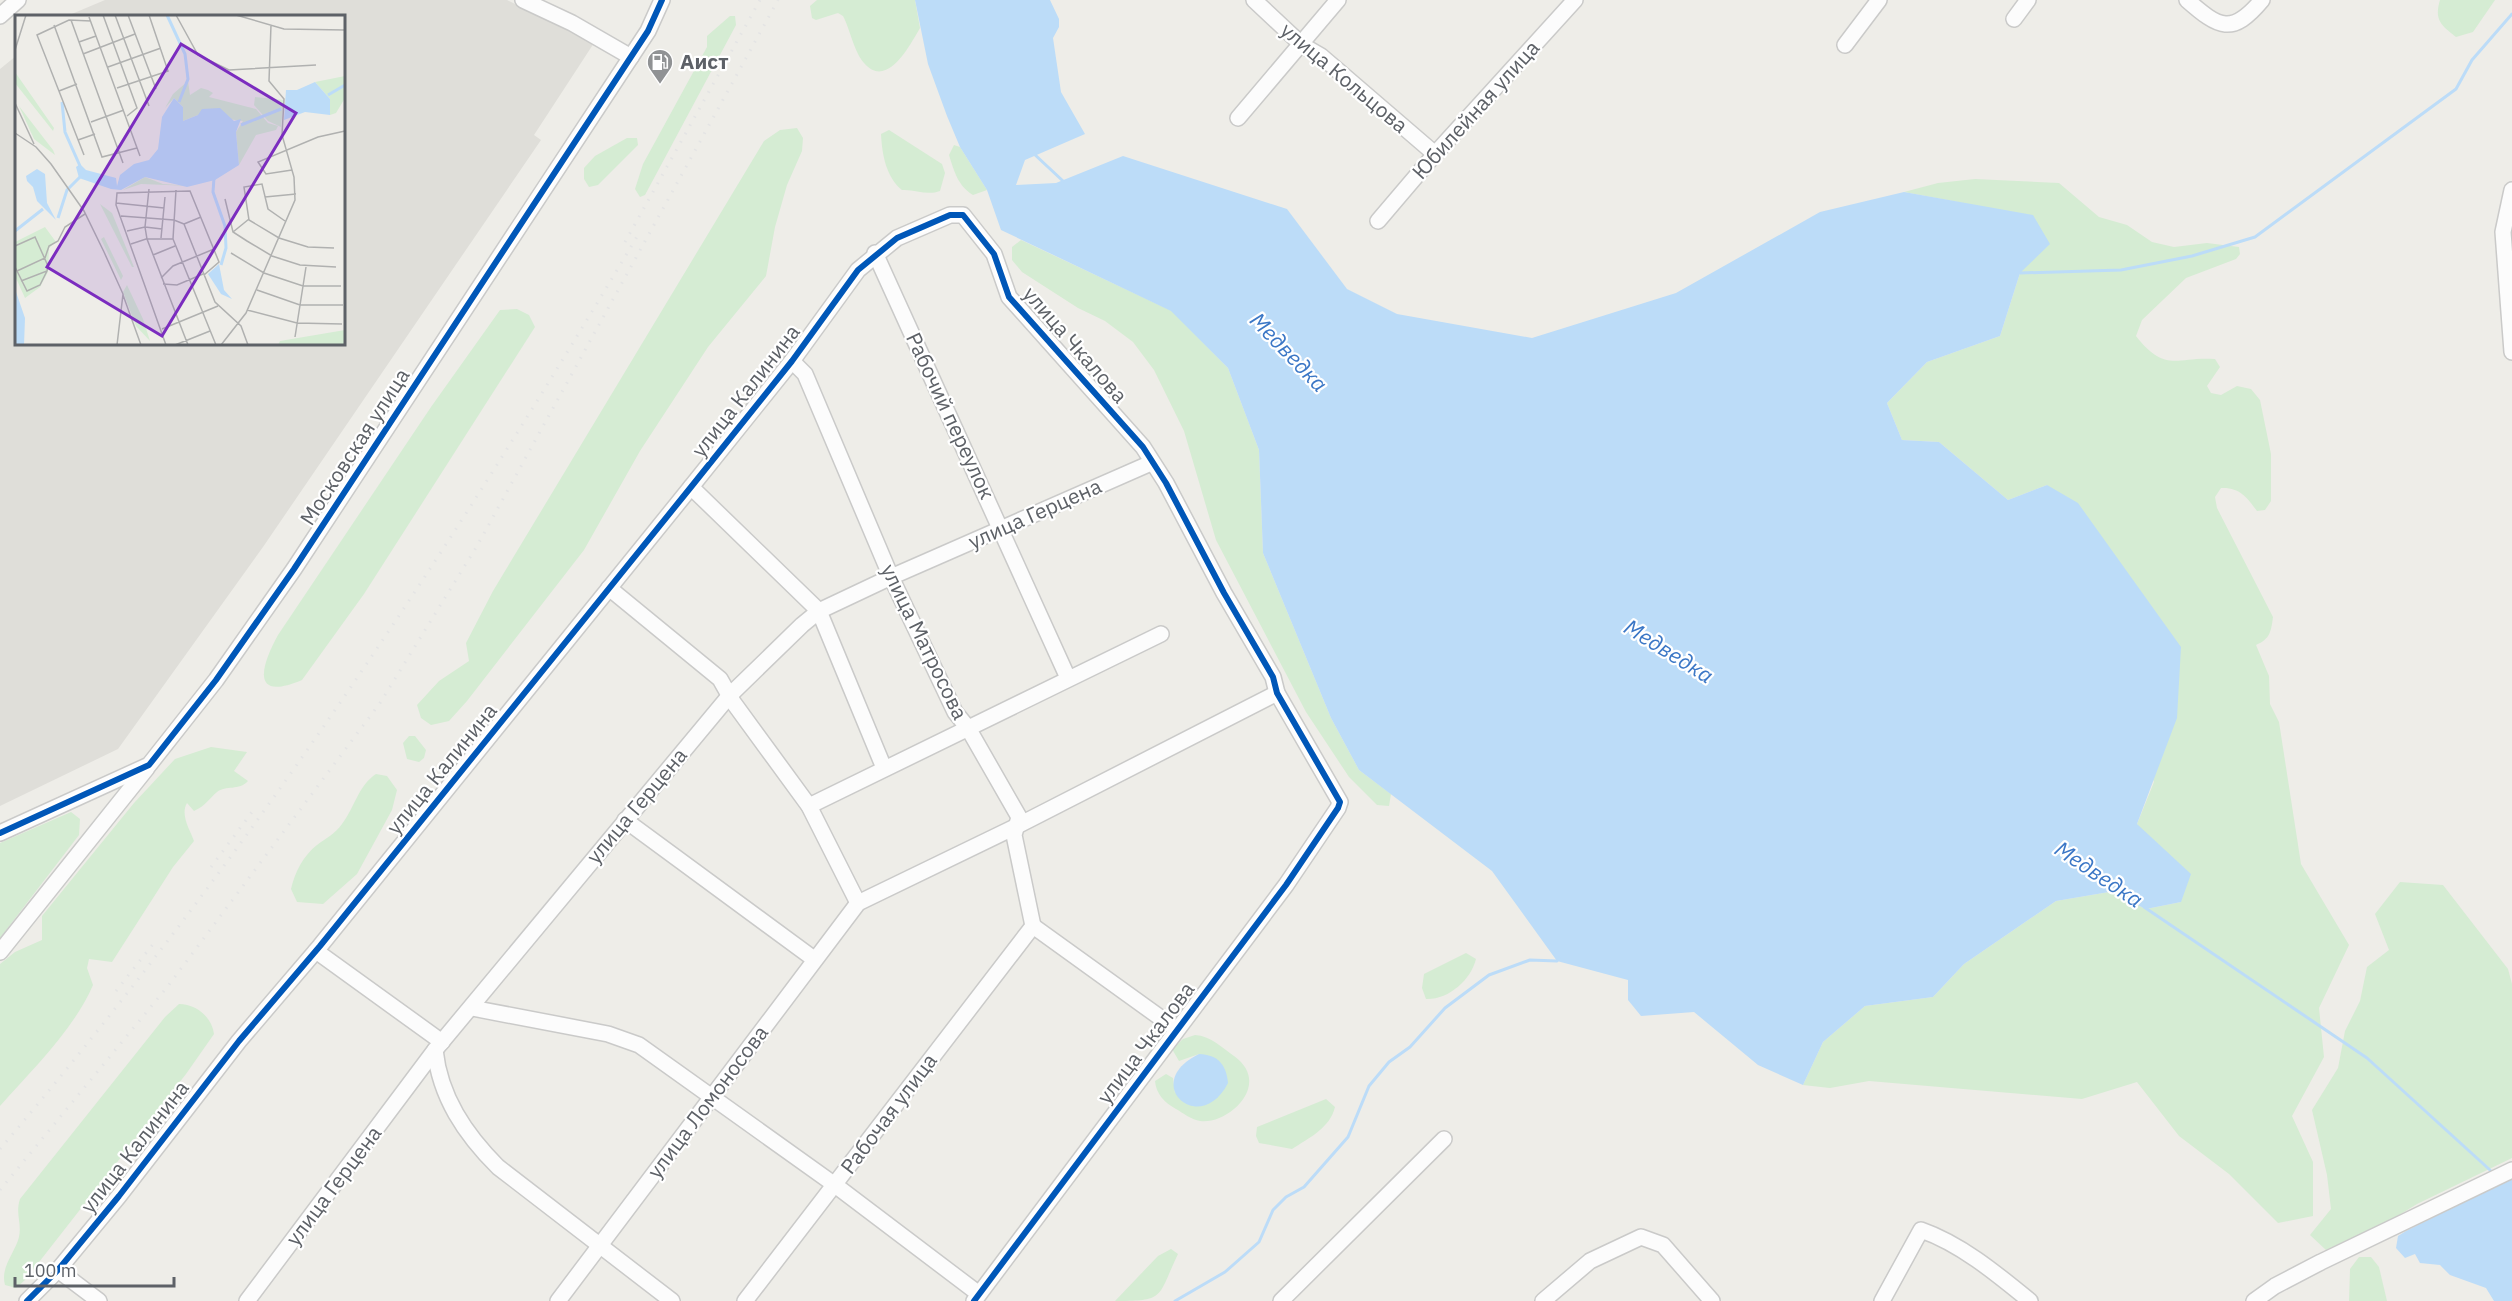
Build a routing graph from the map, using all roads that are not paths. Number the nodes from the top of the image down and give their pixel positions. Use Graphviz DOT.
graph roads {
  1 [pos="18,0"];
  2 [pos="523,0"];
  3 [pos="662,0"];
  4 [pos="1254,0"];
  5 [pos="1338,0"];
  6 [pos="1575,0"];
  7 [pos="1879,0"];
  8 [pos="2028,0"];
  9 [pos="2187,0"];
  10 [pos="2262,0"];
  11 [pos="0,16"];
  12 [pos="2014,19"];
  13 [pos="1302,45"];
  14 [pos="1845,45"];
  15 [pos="631,57"];
  16 [pos="1238,118"];
  17 [pos="1435,154"];
  18 [pos="2512,190"];
  19 [pos="963,215"];
  20 [pos="1378,220"];
  21 [pos="875,253"];
  22 [pos="2512,352"];
  23 [pos="792,361"];
  24 [pos="1151,463"];
  25 [pos="691,488"];
  26 [pos="1001,529"];
  27 [pos="891,577"];
  28 [pos="609,588"];
  29 [pos="819,611"];
  30 [pos="1161,634"];
  31 [pos="1068,678"];
  32 [pos="1277,693"];
  33 [pos="729,695"];
  34 [pos="968,728"];
  35 [pos="149,765"];
  36 [pos="884,768"];
  37 [pos="809,806"];
  38 [pos="625,820"];
  39 [pos="1017,826"];
  40 [pos="0,832"];
  41 [pos="858,903"];
  42 [pos="1033,926"];
  43 [pos="316,951"];
  44 [pos="0,952"];
  45 [pos="814,959"];
  46 [pos="472,1008"];
  47 [pos="1176,1029"];
  48 [pos="438,1046"];
  49 [pos="713,1096"];
  50 [pos="1444,1139"];
  51 [pos="2512,1170"];
  52 [pos="835,1185"];
  53 [pos="600,1244"];
  54 [pos="58,1270"];
  55 [pos="977,1297"];
  56 [pos="27,1301"];
  57 [pos="99,1301"];
  58 [pos="248,1301"];
  59 [pos="558,1301"];
  60 [pos="672,1301"];
  61 [pos="745,1301"];
  62 [pos="1281,1301"];
  63 [pos="1543,1301"];
  64 [pos="1712,1301"];
  65 [pos="1882,1301"];
  66 [pos="2030,1301"];
  67 [pos="2254,1301"];
  1 -- 11 [label="street"];
  2 -- 15 [label="street"];
  3 -- 15 [label="street, Московская улица"];
  4 -- 13 [label="street, улица Кольцова"];
  5 -- 13 [label="street"];
  6 -- 17 [label="street, Юбилейная улица"];
  7 -- 14 [label="street"];
  8 -- 12 [label="street"];
  9 -- 10 [label="street"];
  13 -- 16 [label="street"];
  13 -- 17 [label="street, улица Кольцова"];
  15 -- 35 [label="street, Московская улица"];
  17 -- 20 [label="street, Юбилейная улица"];
  18 -- 22 [label="street"];
  19 -- 21 [label="street, улица Калинина"];
  19 -- 24 [label="street, улица Чкалова"];
  21 -- 23 [label="street, улица Калинина"];
  21 -- 26 [label="street, Рабочий переулок"];
  23 -- 25 [label="street, улица Калинина"];
  23 -- 27 [label="street, улица Матросова"];
  24 -- 26 [label="street, улица Герцена"];
  24 -- 32 [label="street, улица Чкалова"];
  25 -- 28 [label="street, улица Калинина"];
  25 -- 29 [label="street"];
  26 -- 27 [label="street, улица Герцена"];
  26 -- 31 [label="street, Рабочий переулок"];
  27 -- 29 [label="street, улица Герцена"];
  27 -- 34 [label="street, улица Матросова"];
  28 -- 33 [label="street"];
  28 -- 43 [label="street, улица Калинина"];
  29 -- 33 [label="street, улица Герцена"];
  29 -- 36 [label="street"];
  30 -- 31 [label="street"];
  31 -- 34 [label="street"];
  32 -- 39 [label="street"];
  32 -- 47 [label="street, улица Чкалова"];
  33 -- 37 [label="street"];
  33 -- 38 [label="street, улица Герцена"];
  34 -- 36 [label="street"];
  34 -- 39 [label="street, улица Матросова"];
  35 -- 40 [label="street, Московская улица"];
  35 -- 44 [label="street"];
  36 -- 37 [label="street"];
  37 -- 41 [label="street"];
  38 -- 45 [label="street"];
  38 -- 46 [label="street, улица Герцена"];
  39 -- 41 [label="street"];
  39 -- 42 [label="street, улица Матросова"];
  41 -- 45 [label="street, улица Ломоносова"];
  42 -- 47 [label="street"];
  42 -- 52 [label="street, Рабочая улица"];
  43 -- 48 [label="street"];
  43 -- 54 [label="street, улица Калинина"];
  45 -- 49 [label="street, улица Ломоносова"];
  46 -- 48 [label="street, улица Герцена"];
  46 -- 49 [label="street"];
  47 -- 55 [label="street, улица Чкалова"];
  48 -- 53 [label="street"];
  48 -- 58 [label="street, улица Герцена"];
  49 -- 52 [label="street"];
  49 -- 53 [label="street, улица Ломоносова"];
  50 -- 62 [label="street"];
  51 -- 67 [label="street"];
  52 -- 55 [label="street"];
  52 -- 61 [label="street, Рабочая улица"];
  53 -- 59 [label="street, улица Ломоносова"];
  53 -- 60 [label="street"];
  54 -- 56 [label="street, улица Калинина"];
  54 -- 57 [label="street"];
  63 -- 64 [label="street"];
  65 -- 66 [label="street"];
}
